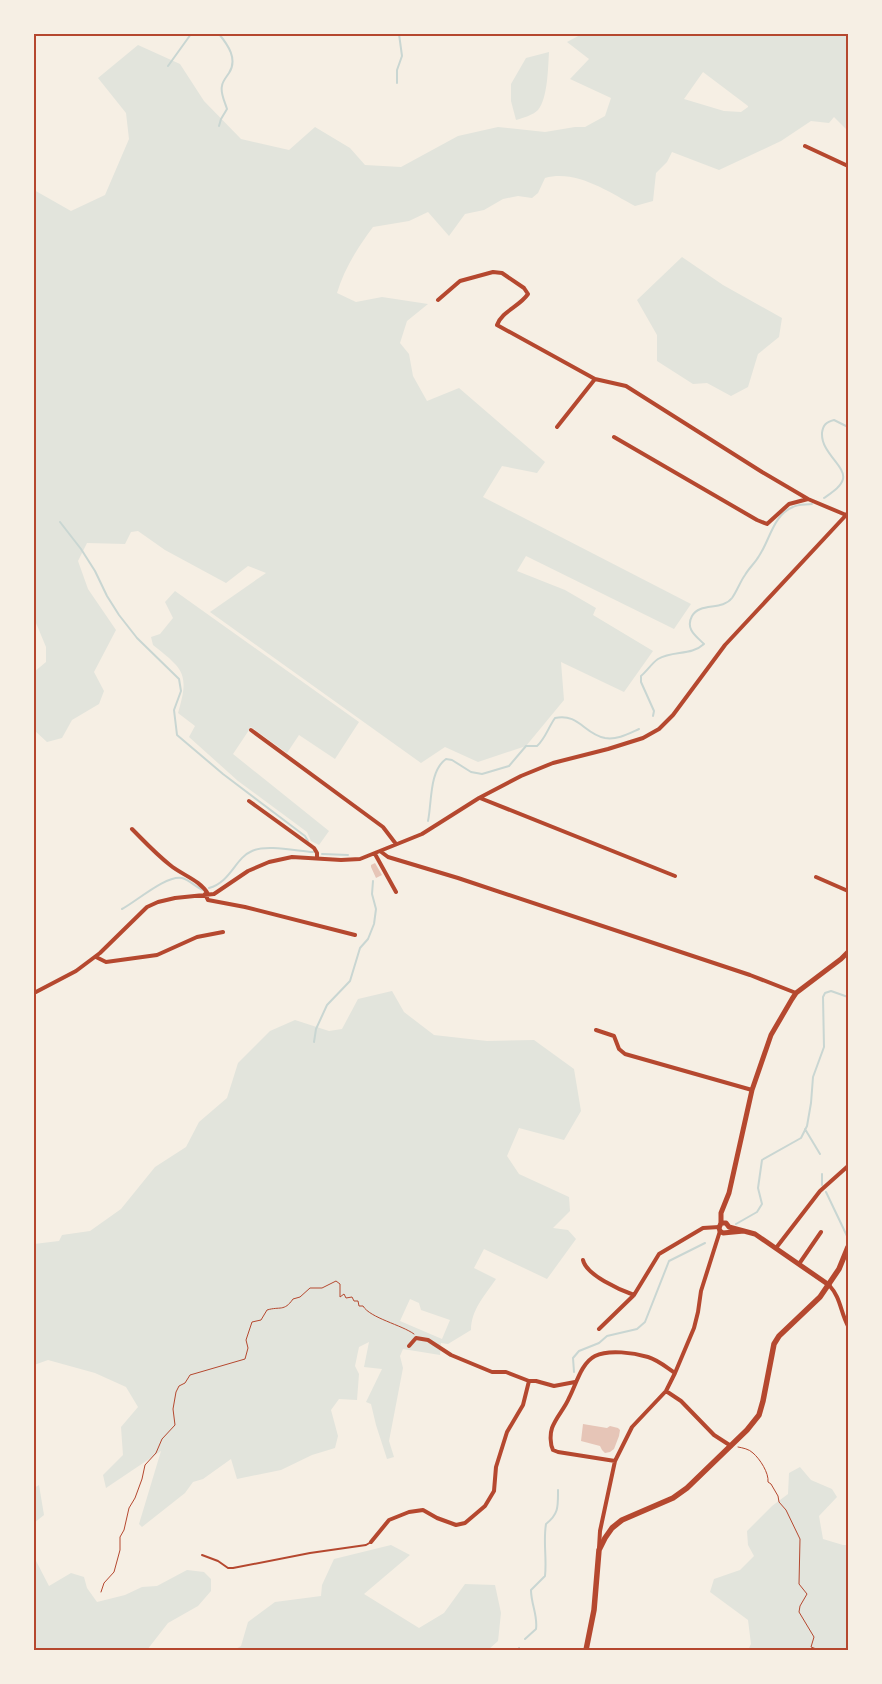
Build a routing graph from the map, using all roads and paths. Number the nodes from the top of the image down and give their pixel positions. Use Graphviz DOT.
graph roads {
  1 [pos="805,146"];
  2 [pos="848,166"];
  3 [pos="438,300"];
  4 [pos="595,379"];
  5 [pos="557,427"];
  6 [pos="614,437"];
  7 [pos="808,499"];
  8 [pos="847,514"];
  9 [pos="251,730"];
  10 [pos="479,798"];
  11 [pos="249,801"];
  12 [pos="132,828"];
  13 [pos="396,844"];
  14 [pos="380,852"];
  15 [pos="375,854"];
  16 [pos="317,858"];
  17 [pos="675,876"];
  18 [pos="816,877"];
  19 [pos="848,891"];
  20 [pos="396,892"];
  21 [pos="206,894"];
  22 [pos="223,932"];
  23 [pos="355,935"];
  24 [pos="848,952"];
  25 [pos="96,957"];
  26 [pos="796,993"];
  27 [pos="34,994"];
  28 [pos="596,1030"];
  29 [pos="752,1090"];
  30 [pos="848,1166"];
  31 [pos="720,1227"];
  32 [pos="728,1230"];
  33 [pos="821,1232"];
  34 [pos="848,1247"];
  35 [pos="776,1248"];
  36 [pos="583,1260"];
  37 [pos="799,1264"];
  38 [pos="828,1285"];
  39 [pos="634,1296"];
  40 [pos="848,1326"];
  41 [pos="599,1329"];
  42 [pos="419,1337"];
  43 [pos="410,1346"];
  44 [pos="675,1373"];
  45 [pos="529,1381"];
  46 [pos="575,1382"];
  47 [pos="666,1391"];
  48 [pos="731,1446"];
  49 [pos="616,1461"];
  50 [pos="371,1542"];
  51 [pos="599,1550"];
  52 [pos="202,1555"];
  53 [pos="101,1592"];
  54 [pos="586,1650"];
  55 [pos="819,1650"];
  1 -- 2 [label="street"];
  3 -- 4 [label="street"];
  4 -- 5 [label="street"];
  4 -- 7 [label="street"];
  6 -- 7 [label="street"];
  7 -- 8 [label="street"];
  8 -- 10 [label="street"];
  9 -- 13 [label="street"];
  10 -- 13 [label="street"];
  10 -- 17 [label="street"];
  11 -- 16 [label="street"];
  12 -- 21 [label="street"];
  13 -- 14 [label="street"];
  14 -- 15 [label="street"];
  14 -- 26 [label="street"];
  15 -- 16 [label="street"];
  15 -- 20 [label="street"];
  16 -- 21 [label="street"];
  18 -- 19 [label="street"];
  21 -- 23 [label="street"];
  21 -- 25 [label="street"];
  22 -- 25 [label="street"];
  24 -- 26 [label="main road"];
  25 -- 27 [label="street"];
  26 -- 29 [label="main road"];
  28 -- 29 [label="street"];
  29 -- 31 [label="main road"];
  30 -- 35 [label="street"];
  31 -- 32 [label="main road"];
  31 -- 32 [label="main road"];
  31 -- 39 [label="street"];
  31 -- 44 [label="street"];
  32 -- 35 [label="main road"];
  33 -- 37 [label="street"];
  34 -- 38 [label="main road"];
  35 -- 37 [label="main road"];
  36 -- 39 [label="street"];
  37 -- 38 [label="main road"];
  38 -- 40 [label="street"];
  38 -- 48 [label="main road"];
  39 -- 41 [label="street"];
  42 -- 43 [label="street"];
  42 -- 45 [label="street"];
  42 -- 53 [label="path"];
  44 -- 46 [label="street"];
  44 -- 47 [label="street"];
  45 -- 46 [label="street"];
  45 -- 50 [label="street"];
  46 -- 49 [label="street"];
  47 -- 48 [label="street"];
  47 -- 49 [label="street"];
  48 -- 51 [label="main road"];
  48 -- 55 [label="path"];
  49 -- 51 [label="street"];
  50 -- 52 [label="lane"];
  51 -- 54 [label="main road"];
}
